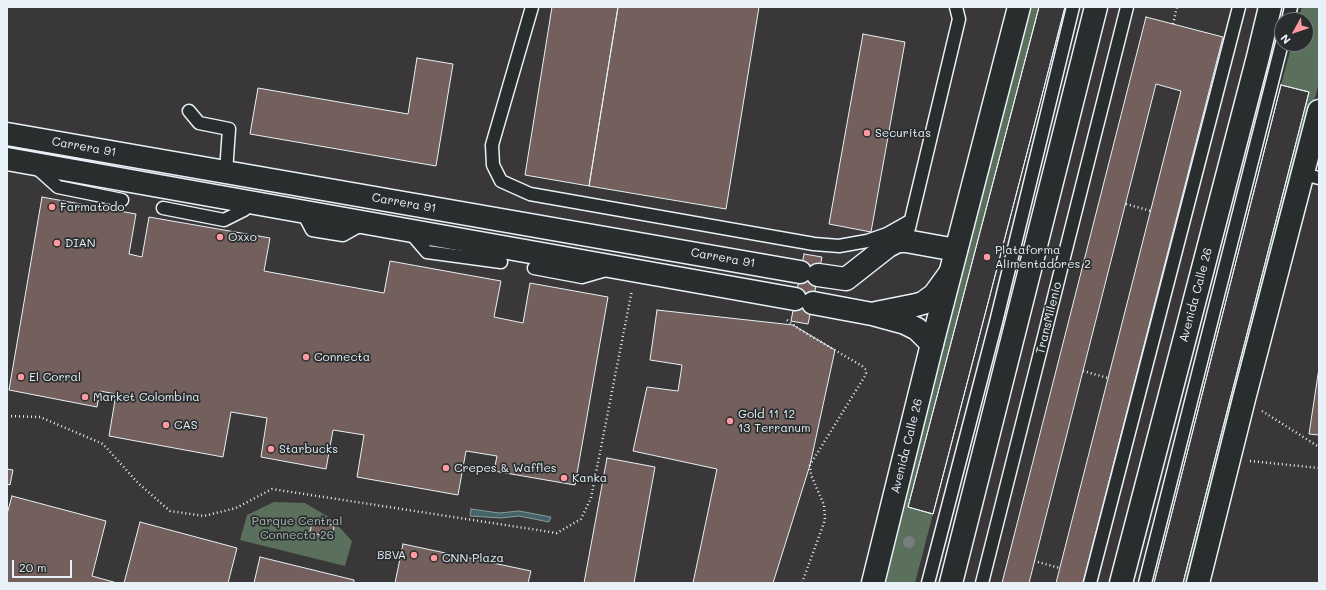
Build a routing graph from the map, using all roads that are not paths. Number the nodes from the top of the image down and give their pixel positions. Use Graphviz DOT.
graph roads {
  1 [pos="532,7"];
  2 [pos="956,7"];
  3 [pos="1019,7"];
  4 [pos="1073,7"];
  5 [pos="1096,7"];
  6 [pos="1127,7"];
  7 [pos="1270,7"];
  8 [pos="1238,11"];
  9 [pos="1279,52"];
  10 [pos="1319,111"];
  11 [pos="189,112"];
  12 [pos="7,134"];
  13 [pos="7,159"];
  14 [pos="39,165"];
  15 [pos="226,172"];
  16 [pos="1311,176"];
  17 [pos="122,200"];
  18 [pos="246,202"];
  19 [pos="163,208"];
  20 [pos="409,230"];
  21 [pos="908,231"];
  22 [pos="956,250"];
  23 [pos="501,262"];
  24 [pos="534,268"];
  25 [pos="615,268"];
  26 [pos="950,273"];
  27 [pos="846,280"];
  28 [pos="839,308"];
  29 [pos="872,314"];
  30 [pos="932,344"];
  31 [pos="873,583"];
  32 [pos="928,583"];
  33 [pos="951,583"];
  34 [pos="982,583"];
  35 [pos="1090,583"];
  36 [pos="1121,583"];
  37 [pos="1145,583"];
  38 [pos="1198,583"];
  1 -- 21 [label="lane"];
  2 -- 21 [label="lane"];
  3 -- 22 [label="main road, Avenida Calle 26"];
  4 -- 32 [label="lane"];
  5 -- 33 [label="main road"];
  6 -- 34 [label="lane, TransMilenio"];
  7 -- 36 [label="main road, Avenida Calle 26"];
  8 -- 35 [label="lane"];
  9 -- 37 [label="lane"];
  10 -- 16 [label="main road"];
  11 -- 15 [label="lane"];
  12 -- 15 [label="main road, Carrera 91"];
  13 -- 14 [label="main road"];
  14 -- 17 [label="lane"];
  14 -- 18 [label="main road"];
  15 -- 27 [label="main road, Carrera 91"];
  16 -- 38 [label="main road"];
  18 -- 19 [label="lane"];
  18 -- 20 [label="main road"];
  20 -- 23 [label="lane"];
  20 -- 25 [label="main road"];
  21 -- 22 [label="main road"];
  21 -- 27 [label="main road"];
  22 -- 26 [label="main road, Avenida Calle 26"];
  24 -- 25 [label="lane"];
  25 -- 28 [label="main road"];
  26 -- 29 [label="main road"];
  26 -- 30 [label="main road, Avenida Calle 26"];
  27 -- 28 [label="main road"];
  28 -- 29 [label="main road"];
  29 -- 30 [label="main road"];
  30 -- 31 [label="main road, Avenida Calle 26"];
}
